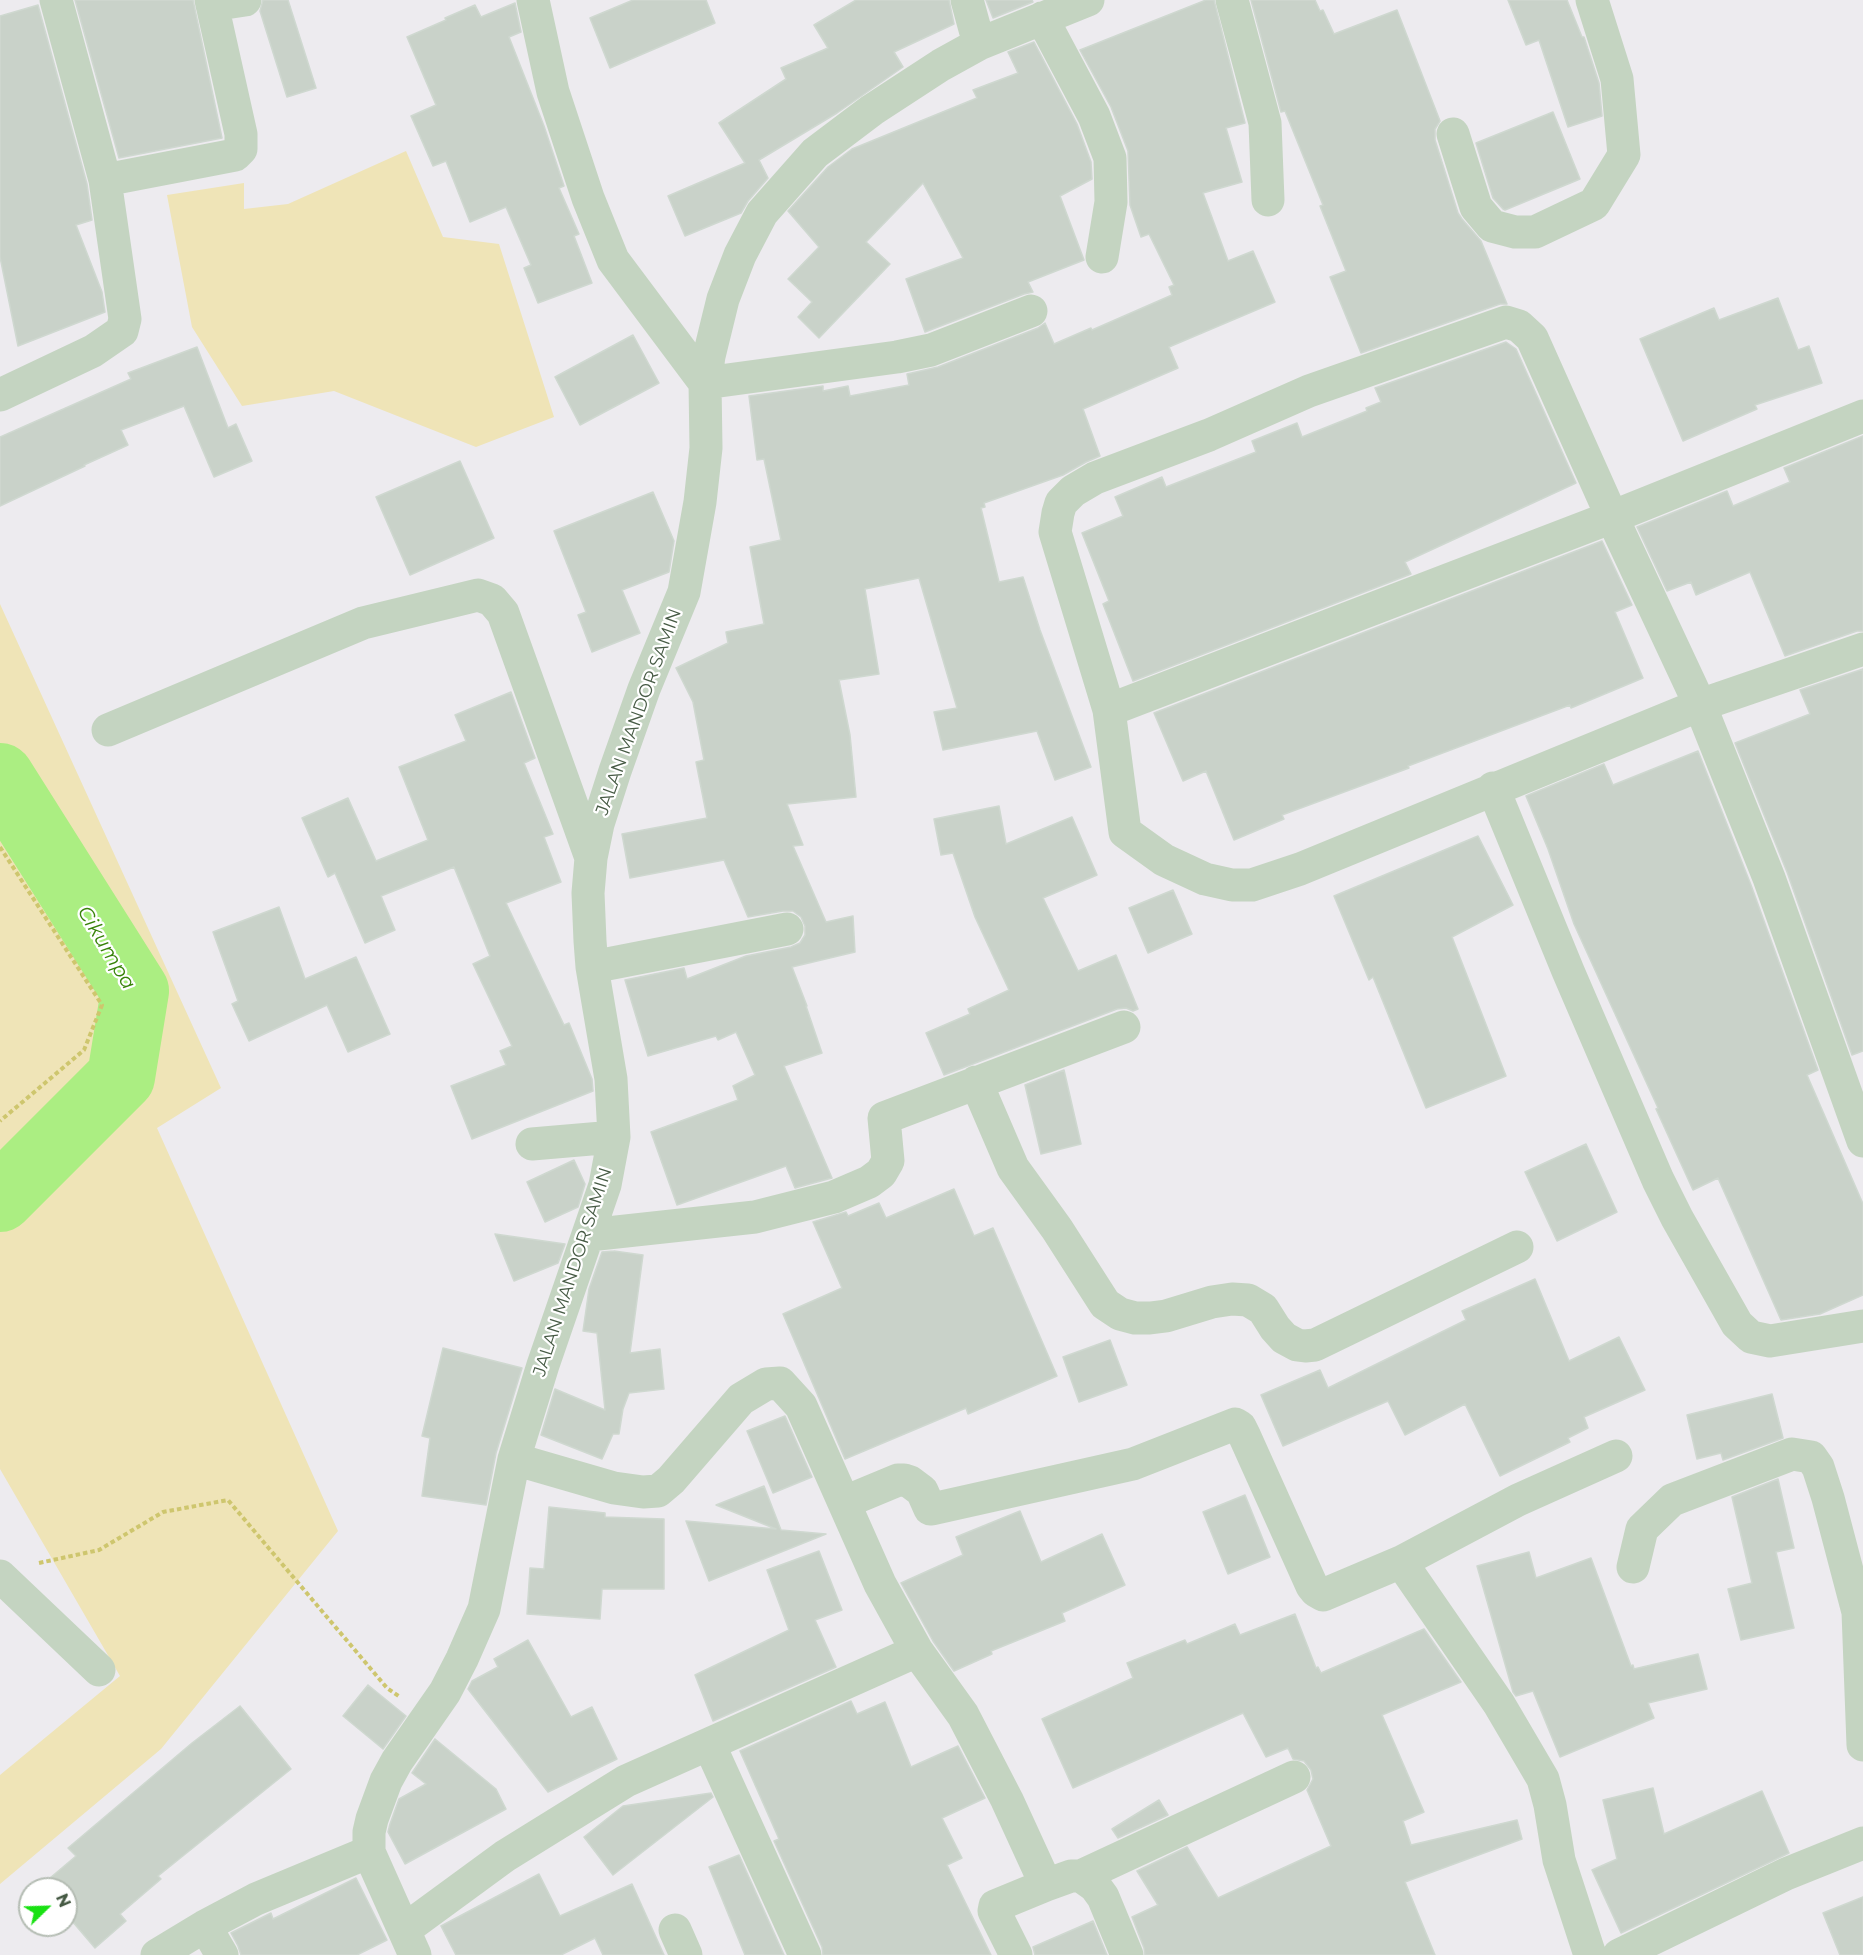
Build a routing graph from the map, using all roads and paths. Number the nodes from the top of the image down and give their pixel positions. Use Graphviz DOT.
graph roads {
  1 [pos="56,0"];
  2 [pos="245,0"];
  3 [pos="533,0"];
  4 [pos="967,0"];
  5 [pos="1088,0"];
  6 [pos="1232,0"];
  7 [pos="1592,0"];
  8 [pos="212,3"];
  9 [pos="1042,18"];
  10 [pos="979,44"];
  11 [pos="1453,134"];
  12 [pos="105,180"];
  13 [pos="1268,200"];
  14 [pos="1102,257"];
  15 [pos="1031,311"];
  16 [pos="705,383"];
  17 [pos="0,395"];
  18 [pos="1863,416"];
  19 [pos="1612,517"];
  20 [pos="1863,649"];
  21 [pos="1700,705"];
  22 [pos="1109,710"];
  23 [pos="108,730"];
  24 [pos="1493,788"];
  25 [pos="0,848"];
  26 [pos="591,858"];
  27 [pos="787,929"];
  28 [pos="592,967"];
  29 [pos="1124,1027"];
  30 [pos="976,1083"];
  31 [pos="0,1121"];
  32 [pos="614,1137"];
  33 [pos="1863,1141"];
  34 [pos="532,1144"];
  35 [pos="589,1235"];
  36 [pos="1517,1247"];
  37 [pos="1863,1326"];
  38 [pos="1616,1456"];
  39 [pos="514,1459"];
  40 [pos="845,1502"];
  41 [pos="1401,1562"];
  42 [pos="33,1565"];
  43 [pos="1633,1567"];
  44 [pos="0,1576"];
  45 [pos="917,1651"];
  46 [pos="99,1670"];
  47 [pos="428,1716"];
  48 [pos="709,1744"];
  49 [pos="1863,1745"];
  50 [pos="1293,1777"];
  51 [pos="1863,1843"];
  52 [pos="369,1852"];
  53 [pos="1081,1876"];
  54 [pos="1046,1885"];
  55 [pos="205,1926"];
  56 [pos="410,1943"];
  57 [pos="157,1955"];
  58 [pos="222,1955"];
  59 [pos="805,1955"];
  60 [pos="1016,1955"];
  61 [pos="1127,1955"];
  62 [pos="1590,1955"];
  63 [pos="1619,1955"];
  1 -- 12 [label="street"];
  2 -- 8 [label="street"];
  3 -- 16 [label="street"];
  4 -- 10 [label="street"];
  5 -- 9 [label="street, JALAN MANDOR SAMIN"];
  6 -- 13 [label="street"];
  7 -- 11 [label="street"];
  8 -- 12 [label="street"];
  9 -- 10 [label="street, JALAN MANDOR SAMIN"];
  9 -- 14 [label="street"];
  10 -- 16 [label="street, JALAN MANDOR SAMIN"];
  12 -- 17 [label="street"];
  15 -- 16 [label="street"];
  16 -- 26 [label="street, JALAN MANDOR SAMIN"];
  18 -- 19 [label="street"];
  19 -- 21 [label="street"];
  19 -- 22 [label="street"];
  19 -- 22 [label="street"];
  20 -- 21 [label="street"];
  21 -- 24 [label="street"];
  21 -- 33 [label="street"];
  22 -- 24 [label="street"];
  23 -- 26 [label="street"];
  24 -- 37 [label="street"];
  25 -- 31 [label="path"];
  26 -- 28 [label="street, JALAN MANDOR SAMIN"];
  27 -- 28 [label="street"];
  28 -- 32 [label="street, JALAN MANDOR SAMIN"];
  29 -- 30 [label="street"];
  30 -- 35 [label="street"];
  30 -- 36 [label="street"];
  32 -- 34 [label="street"];
  32 -- 35 [label="street, JALAN MANDOR SAMIN"];
  35 -- 39 [label="street, JALAN MANDOR SAMIN"];
  38 -- 41 [label="street"];
  39 -- 40 [label="street"];
  39 -- 47 [label="street, JALAN MANDOR SAMIN"];
  40 -- 41 [label="street"];
  40 -- 45 [label="street"];
  41 -- 62 [label="street"];
  42 -- 47 [label="path"];
  43 -- 49 [label="street"];
  44 -- 46 [label="street"];
  45 -- 48 [label="street"];
  45 -- 54 [label="street"];
  47 -- 52 [label="street, JALAN MANDOR SAMIN"];
  48 -- 56 [label="street"];
  48 -- 59 [label="street"];
  50 -- 53 [label="street"];
  51 -- 63 [label="street"];
  52 -- 55 [label="street"];
  52 -- 56 [label="street, JALAN MANDOR SAMIN"];
  53 -- 54 [label="street"];
  53 -- 61 [label="street"];
  54 -- 60 [label="street"];
  55 -- 57 [label="street"];
  55 -- 58 [label="street"];
}
